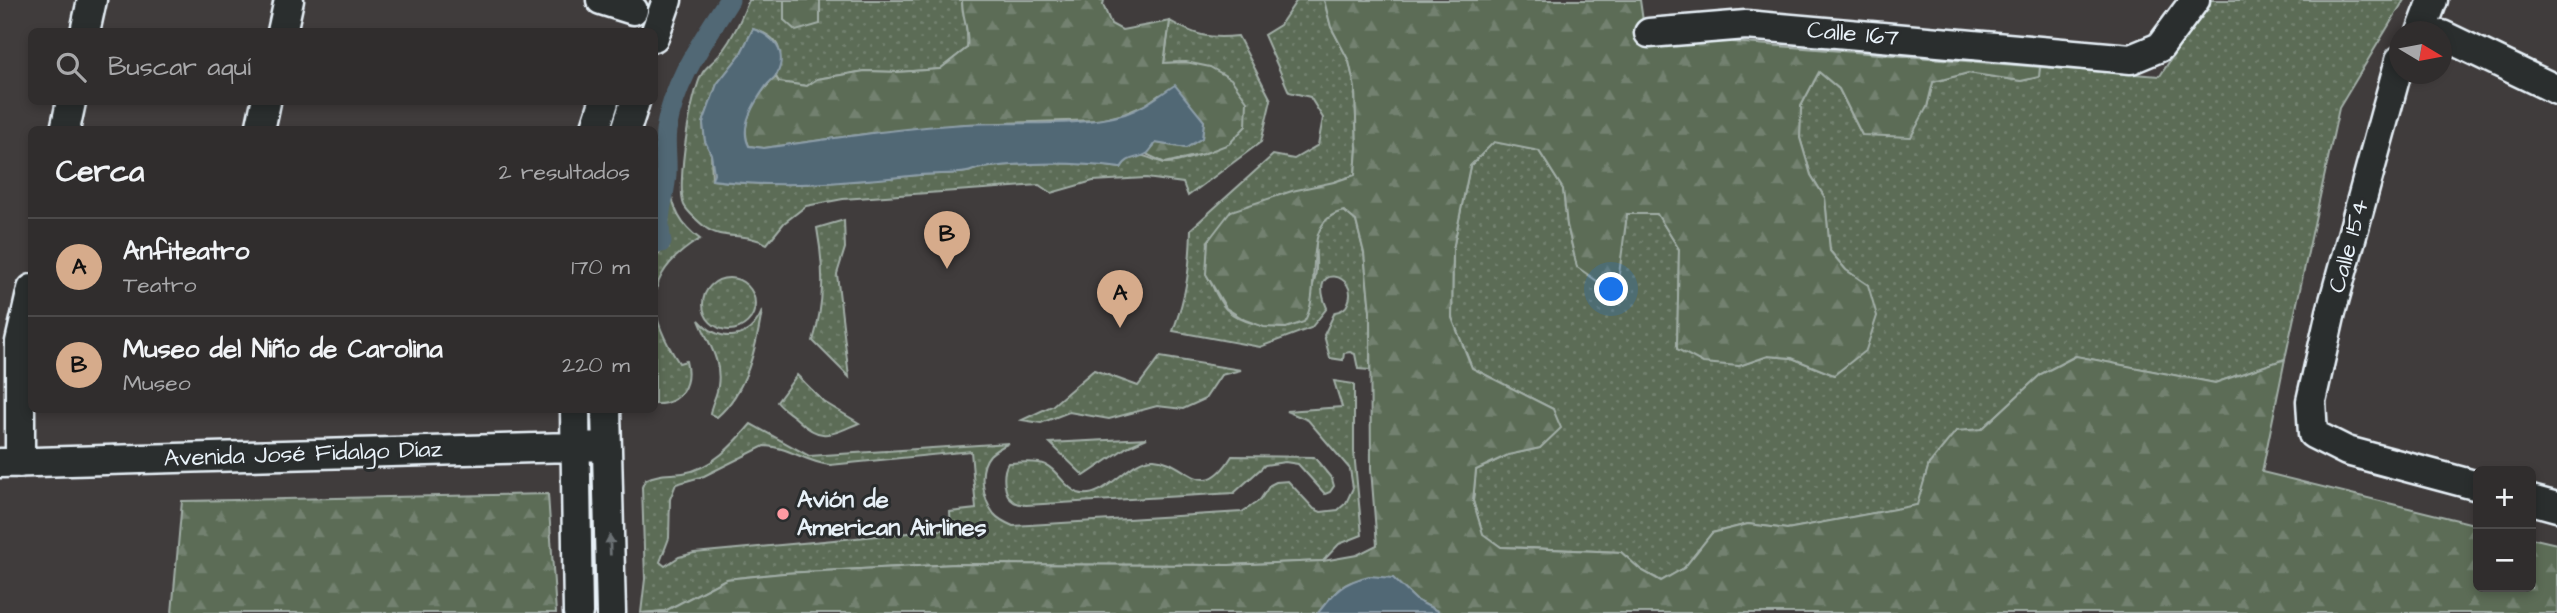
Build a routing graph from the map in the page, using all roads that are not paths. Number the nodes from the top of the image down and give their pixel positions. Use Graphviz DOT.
graph roads {
  1 [pos="92,0"];
  2 [pos="289,0"];
  3 [pos="601,0"];
  4 [pos="667,0"];
  5 [pos="2194,0"];
  6 [pos="2433,0"];
  7 [pos="1745,12"];
  8 [pos="632,14"];
  9 [pos="2431,21"];
  10 [pos="86,28"];
  11 [pos="283,28"];
  12 [pos="657,28"];
  13 [pos="1649,33"];
  14 [pos="2452,41"];
  15 [pos="2393,84"];
  16 [pos="2557,90"];
  17 [pos="70,105"];
  18 [pos="265,105"];
  19 [pos="603,105"];
  20 [pos="634,105"];
  21 [pos="66,126"];
  22 [pos="261,126"];
  23 [pos="596,126"];
  24 [pos="627,126"];
  25 [pos="28,303"];
  26 [pos="17,342"];
  27 [pos="575,413"];
  28 [pos="606,413"];
  29 [pos="576,446"];
  30 [pos="607,446"];
  31 [pos="10,463"];
  32 [pos="2473,485"];
  33 [pos="2536,501"];
  34 [pos="2557,507"];
  35 [pos="578,613"];
  36 [pos="611,613"];
  1 -- 10 [label="street"];
  2 -- 11 [label="street"];
  3 -- 8 [label="street"];
  4 -- 12 [label="street"];
  5 -- 7 [label="street, Calle 167"];
  6 -- 9 [label="street"];
  7 -- 13 [label="street, Calle 167"];
  14 -- 16 [label="street"];
  15 -- 32 [label="street, Calle 154"];
  17 -- 21 [label="street"];
  18 -- 22 [label="street"];
  19 -- 23 [label="street"];
  20 -- 24 [label="street"];
  25 -- 26 [label="street"];
  26 -- 31 [label="street"];
  27 -- 29 [label="street"];
  28 -- 30 [label="street"];
  29 -- 30 [label="street, Avenida José Fidalgo Díaz"];
  29 -- 31 [label="street, Avenida José Fidalgo Díaz"];
  29 -- 35 [label="street"];
  36 -- 30 [label="street, one-way"];
  33 -- 34 [label="street"];
}
